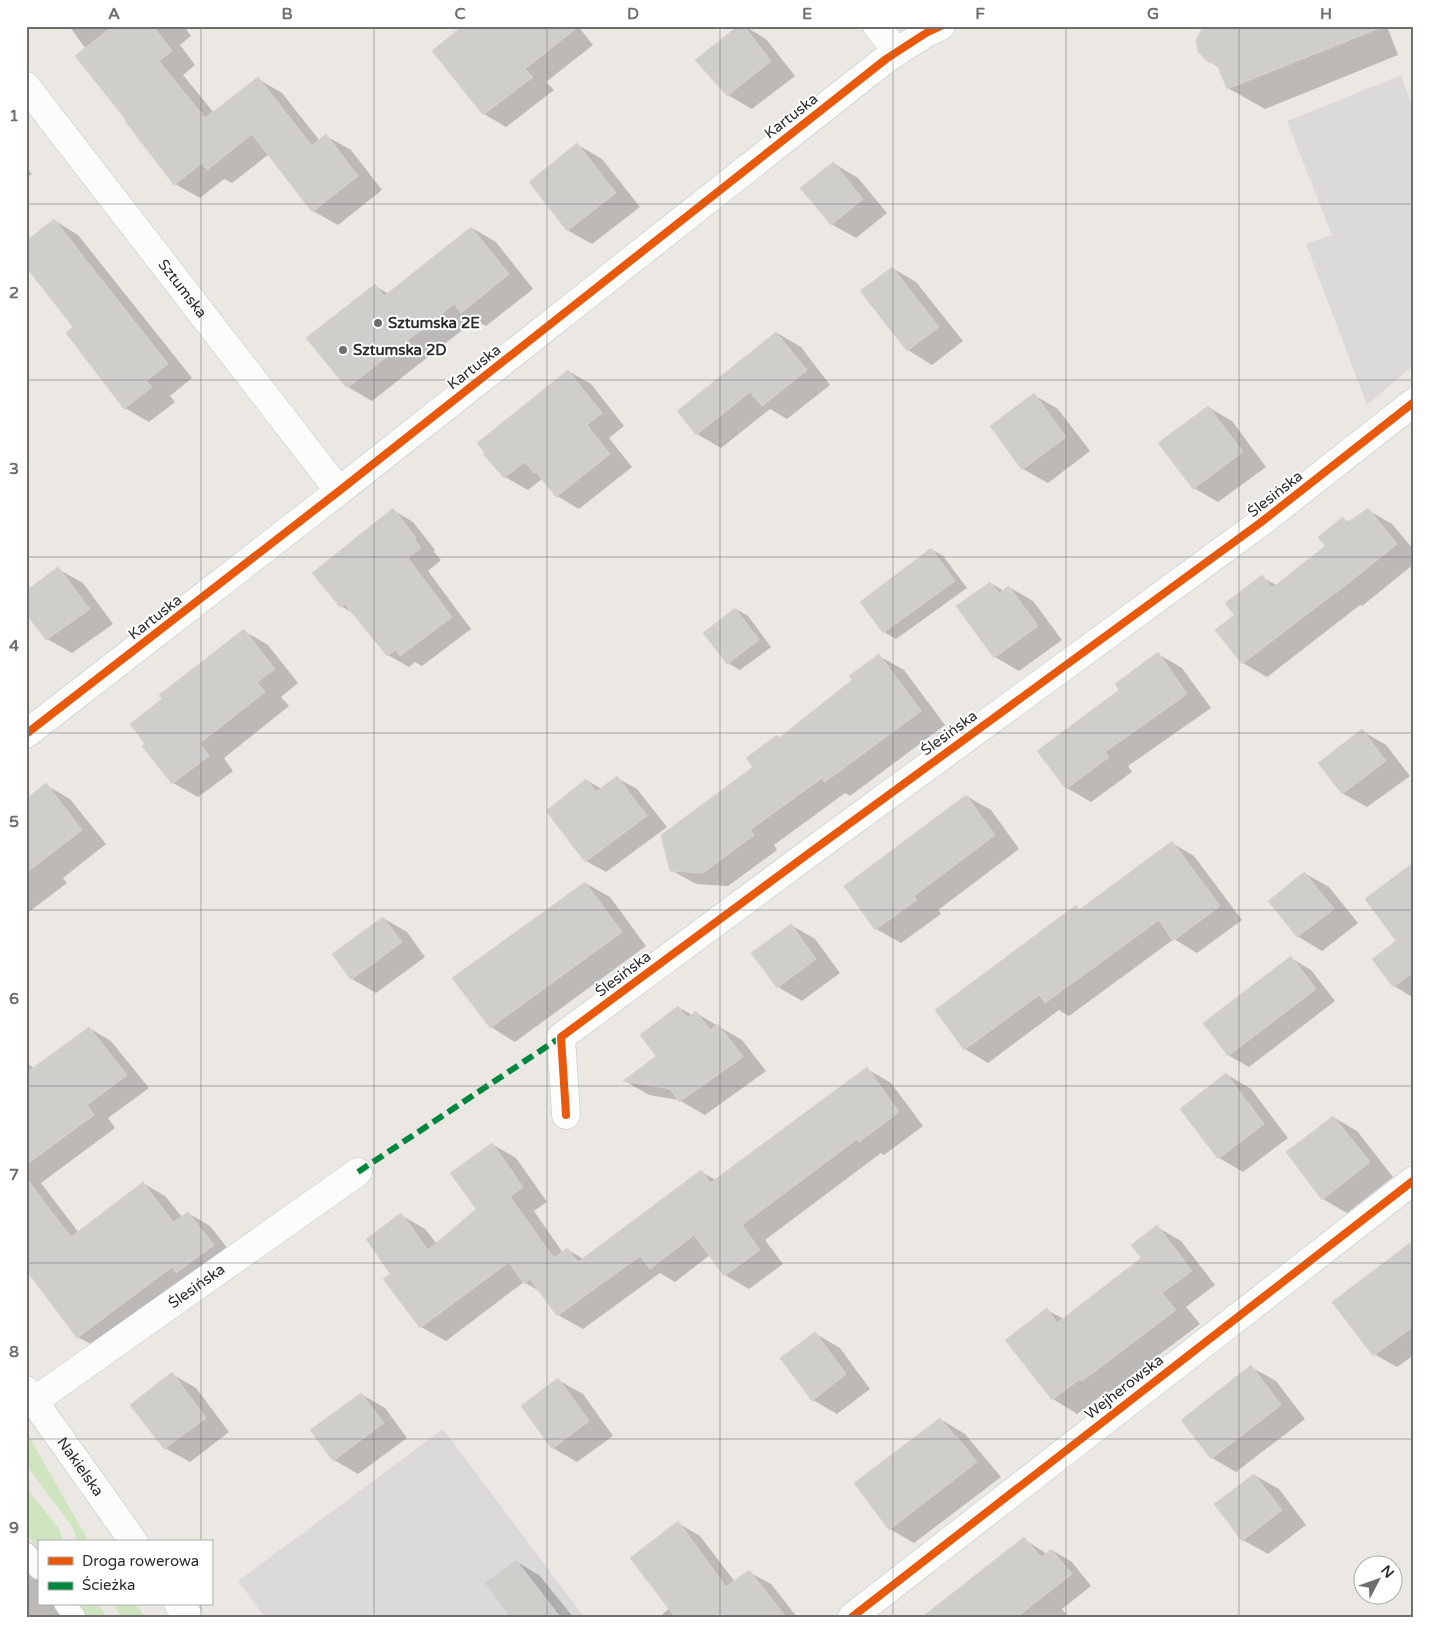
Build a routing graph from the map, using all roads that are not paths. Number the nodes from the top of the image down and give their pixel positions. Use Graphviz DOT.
graph roads {
  1 [pos="877,26"];
  2 [pos="941,26"];
  3 [pos="897,52"];
  4 [pos="26,86"];
  5 [pos="1414,402"];
  6 [pos="339,491"];
  7 [pos="26,734"];
  8 [pos="566,1115"];
  9 [pos="358,1172"];
  10 [pos="1414,1180"];
  11 [pos="30,1396"];
  12 [pos="133,1540"];
  13 [pos="26,1553"];
  14 [pos="38,1568"];
  15 [pos="67,1606"];
  16 [pos="180,1606"];
  17 [pos="75,1617"];
  18 [pos="189,1617"];
  19 [pos="852,1617"];
  1 -- 3 [label="street"];
  2 -- 3 [label="street, Kartuska"];
  3 -- 6 [label="street, Kartuska"];
  4 -- 6 [label="street, Sztumska"];
  5 -- 8 [label="street, Ślesińska"];
  6 -- 7 [label="street, Kartuska"];
  9 -- 11 [label="street, Ślesińska"];
  10 -- 19 [label="street, Wejherowska"];
  11 -- 12 [label="street, Nakielska"];
  13 -- 14 [label="lane"];
  15 -- 17 [label="lane"];
  16 -- 18 [label="street"];
}
